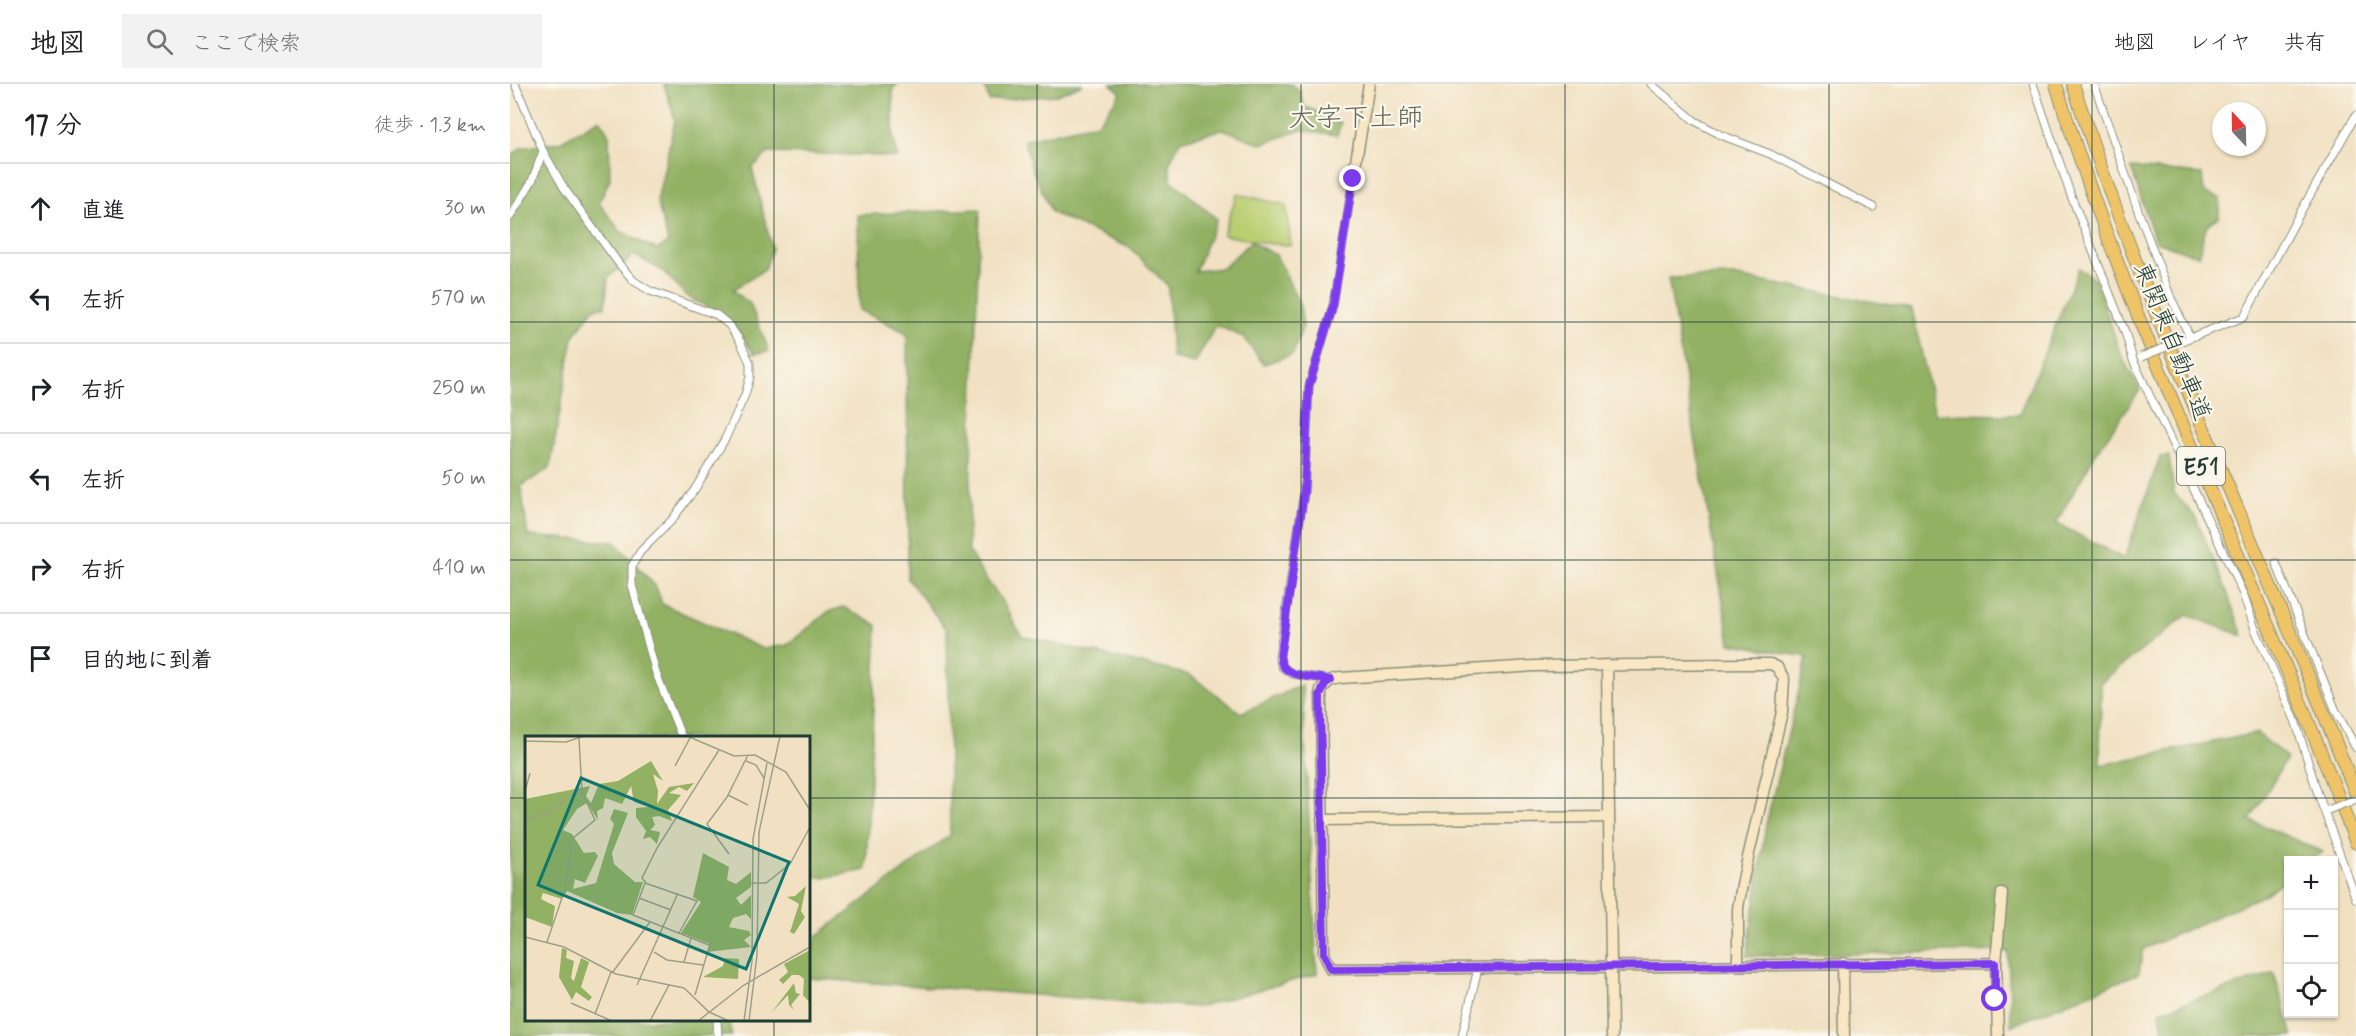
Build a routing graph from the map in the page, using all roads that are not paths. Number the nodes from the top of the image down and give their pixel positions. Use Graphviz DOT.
graph roads {
  1 [pos="515,84"];
  2 [pos="1369,84"];
  3 [pos="1651,84"];
  4 [pos="2033,84"];
  5 [pos="2056,84"];
  6 [pos="2073,84"];
  7 [pos="2094,84"];
  8 [pos="2356,115"];
  9 [pos="543,151"];
  10 [pos="1353,179"];
  11 [pos="1873,207"];
  12 [pos="510,217"];
  13 [pos="2187,339"];
  14 [pos="2133,360"];
  15 [pos="2276,563"];
  16 [pos="1607,665"];
  17 [pos="1331,680"];
  18 [pos="681,736"];
  19 [pos="2356,748"];
  20 [pos="2356,797"];
  21 [pos="2326,811"];
  22 [pos="1609,817"];
  23 [pos="1322,820"];
  24 [pos="2356,843"];
  25 [pos="2002,893"];
  26 [pos="2356,899"];
  27 [pos="1843,963"];
  28 [pos="1995,963"];
  29 [pos="1738,964"];
  30 [pos="1611,967"];
  31 [pos="1478,968"];
  32 [pos="717,1021"];
  33 [pos="718,1036"];
  34 [pos="1462,1036"];
  35 [pos="1612,1036"];
  36 [pos="1844,1036"];
  37 [pos="1998,1036"];
  1 -- 9 [label="street"];
  2 -- 10 [label="street"];
  3 -- 11 [label="street"];
  4 -- 14 [label="street"];
  5 -- 24 [label="highway, 東関東自動車道 / E51"];
  6 -- 20 [label="highway, 東関東自動車道 / E51"];
  7 -- 13 [label="street"];
  8 -- 13 [label="street"];
  9 -- 12 [label="street"];
  9 -- 18 [label="street"];
  10 -- 17 [label="street"];
  13 -- 14 [label="street, bridge"];
  14 -- 21 [label="street"];
  15 -- 19 [label="street"];
  16 -- 17 [label="street"];
  16 -- 22 [label="street"];
  16 -- 29 [label="street"];
  17 -- 23 [label="street"];
  20 -- 21 [label="street, bridge"];
  21 -- 26 [label="street"];
  22 -- 23 [label="street"];
  22 -- 30 [label="street"];
  23 -- 31 [label="street"];
  25 -- 28 [label="street"];
  27 -- 28 [label="street"];
  27 -- 29 [label="street"];
  27 -- 36 [label="street"];
  28 -- 37 [label="street"];
  29 -- 30 [label="street"];
  30 -- 31 [label="street"];
  30 -- 35 [label="street"];
  31 -- 34 [label="street"];
  32 -- 33 [label="street"];
}
